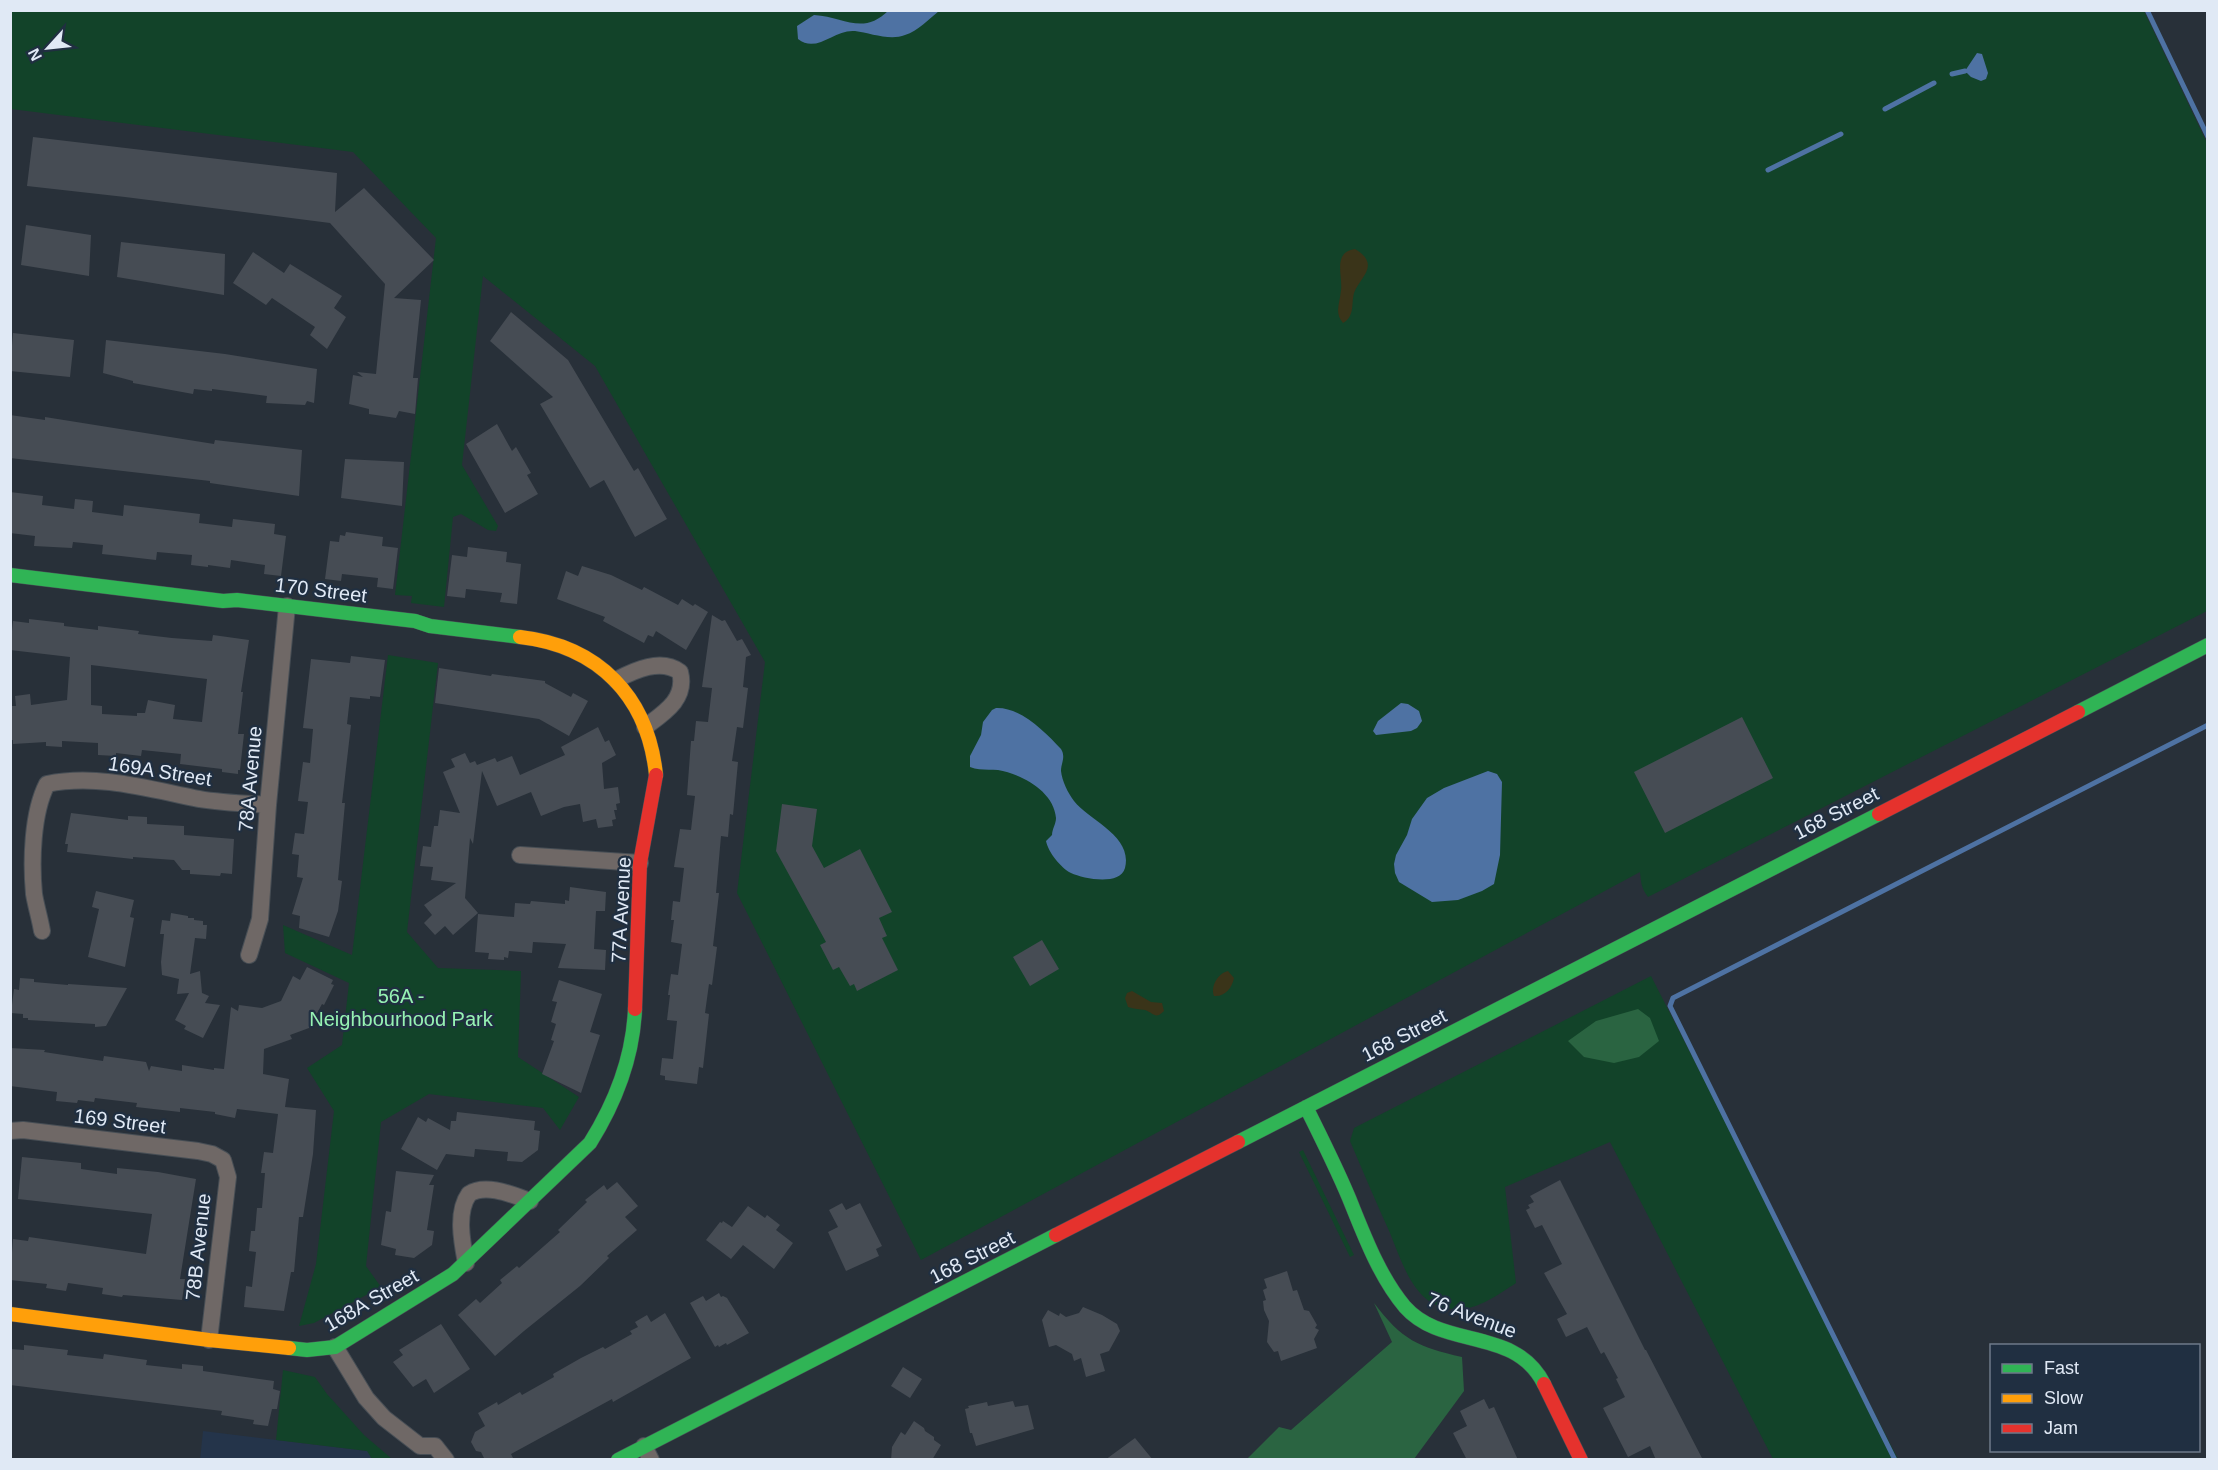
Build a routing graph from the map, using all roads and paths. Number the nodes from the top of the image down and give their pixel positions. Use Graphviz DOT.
graph roads {
  1 [pos="10,575"];
  2 [pos="287,606"];
  3 [pos="2208,645"];
  4 [pos="616,680"];
  5 [pos="645,727"];
  6 [pos="268,805"];
  7 [pos="520,855"];
  8 [pos="640,863"];
  9 [pos="42,930"];
  10 [pos="249,955"];
  11 [pos="1306,1107"];
  12 [pos="10,1131"];
  13 [pos="590,1143"];
  14 [pos="223,1160"];
  15 [pos="530,1201"];
  16 [pos="466,1263"];
  17 [pos="10,1314"];
  18 [pos="209,1340"];
  19 [pos="335,1347"];
  20 [pos="422,1453"];
  21 [pos="648,1453"];
  22 [pos="446,1460"];
  23 [pos="618,1460"];
  24 [pos="1581,1460"];
  1 -- 2 [label="street, 170 Street"];
  2 -- 4 [label="street, 170 Street"];
  2 -- 6 [label="street, 78A Avenue"];
  3 -- 11 [label="street, 168 Street"];
  4 -- 5 [label="street, 77A Avenue"];
  4 -- 5 [label="street"];
  5 -- 8 [label="street, 77A Avenue"];
  6 -- 9 [label="street, 169A Street"];
  6 -- 10 [label="street, 78A Avenue"];
  7 -- 8 [label="street"];
  8 -- 13 [label="street, 77A Avenue"];
  11 -- 21 [label="street, 168 Street"];
  11 -- 24 [label="street, 76 Avenue"];
  12 -- 14 [label="street, 169 Street"];
  13 -- 15 [label="street, 168A Street"];
  14 -- 18 [label="street, 78B Avenue"];
  15 -- 16 [label="street, 168A Street"];
  15 -- 16 [label="street"];
  16 -- 19 [label="street, 168A Street"];
  17 -- 18 [label="street, 168A Street"];
  18 -- 19 [label="street, 168A Street"];
  19 -- 20 [label="street"];
  20 -- 22 [label="street"];
  21 -- 23 [label="street, 168 Street"];
}
